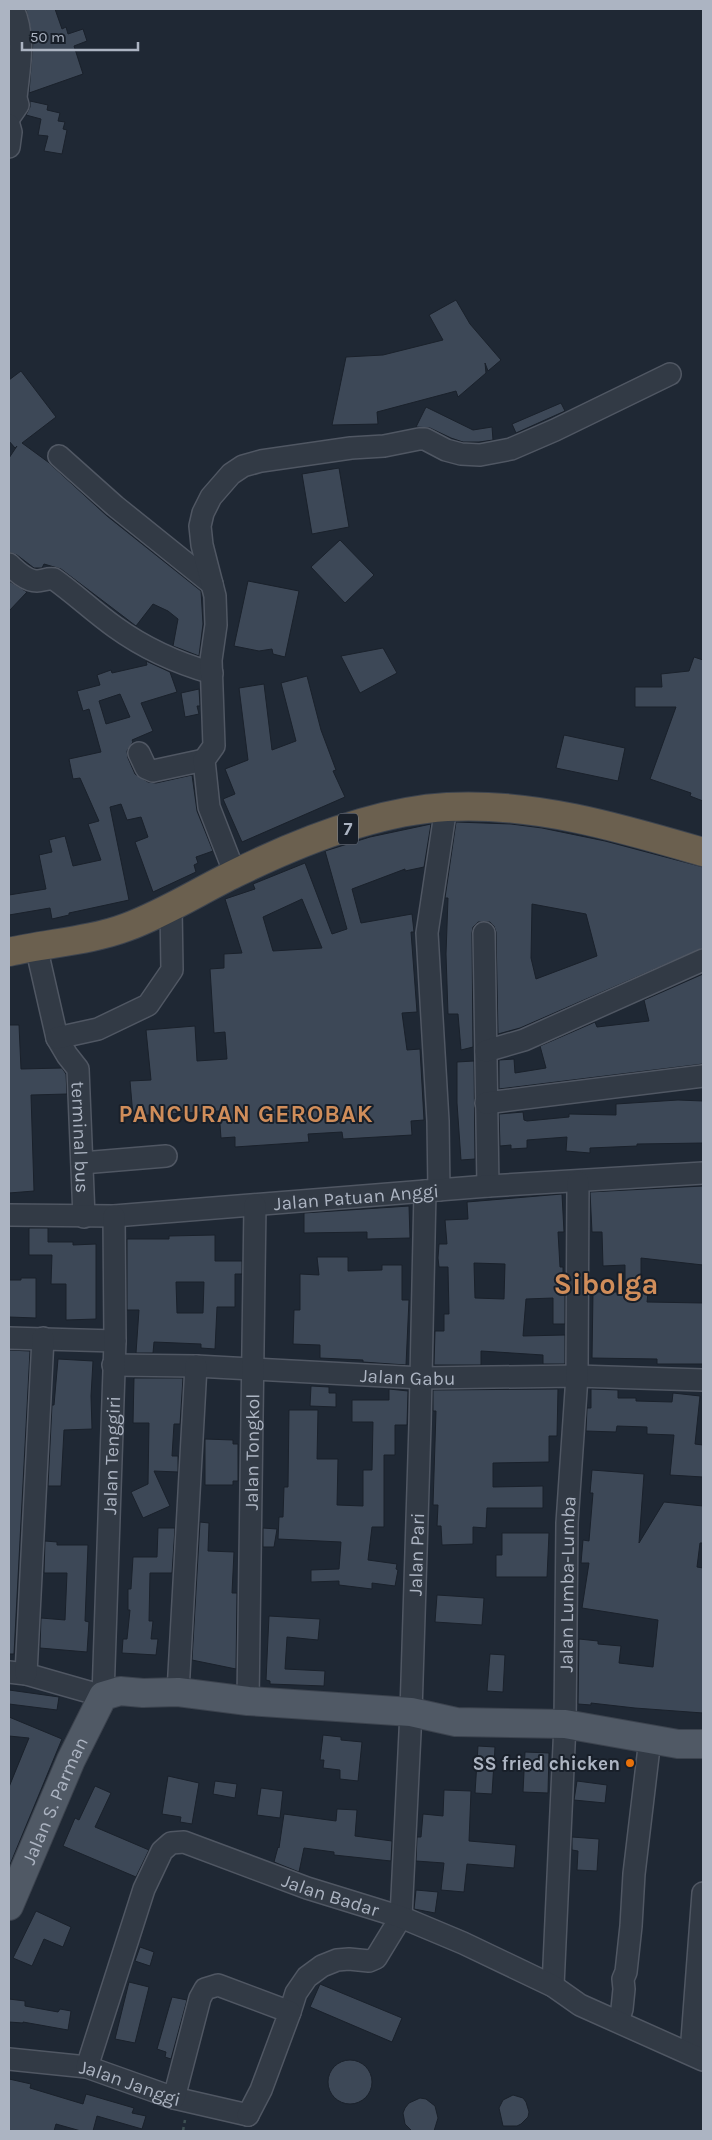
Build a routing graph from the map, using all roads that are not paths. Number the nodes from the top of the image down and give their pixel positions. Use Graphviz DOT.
graph roads {
  1 [pos="13,9"];
  2 [pos="9,118"];
  3 [pos="9,125"];
  4 [pos="9,147"];
  5 [pos="670,374"];
  6 [pos="59,456"];
  7 [pos="9,564"];
  8 [pos="212,584"];
  9 [pos="212,673"];
  10 [pos="138,753"];
  11 [pos="204,760"];
  12 [pos="446,807"];
  13 [pos="703,852"];
  14 [pos="235,874"];
  15 [pos="171,907"];
  16 [pos="484,933"];
  17 [pos="36,946"];
  18 [pos="9,952"];
  19 [pos="703,960"];
  20 [pos="57,1038"];
  21 [pos="486,1051"];
  22 [pos="703,1076"];
  23 [pos="486,1103"];
  24 [pos="166,1156"];
  25 [pos="82,1163"];
  26 [pos="703,1173"];
  27 [pos="578,1182"];
  28 [pos="488,1186"];
  29 [pos="432,1190"];
  30 [pos="255,1205"];
  31 [pos="9,1214"];
  32 [pos="114,1216"];
  33 [pos="84,1217"];
  34 [pos="9,1338"];
  35 [pos="43,1338"];
  36 [pos="115,1341"];
  37 [pos="114,1365"];
  38 [pos="196,1366"];
  39 [pos="254,1370"];
  40 [pos="578,1376"];
  41 [pos="422,1378"];
  42 [pos="703,1380"];
  43 [pos="18,1673"];
  44 [pos="178,1692"];
  45 [pos="103,1696"];
  46 [pos="248,1700"];
  47 [pos="411,1712"];
  48 [pos="565,1724"];
  49 [pos="650,1739"];
  50 [pos="703,1744"];
  51 [pos="703,1893"];
  52 [pos="9,1906"];
  53 [pos="401,1918"];
  54 [pos="553,1986"];
  55 [pos="290,2012"];
  56 [pos="618,2021"];
  57 [pos="697,2056"];
  58 [pos="9,2059"];
  59 [pos="87,2067"];
  60 [pos="174,2098"];
  61 [pos="252,2123"];
  1 -- 2 [label="street"];
  3 -- 4 [label="street"];
  5 -- 8 [label="street"];
  6 -- 8 [label="street"];
  7 -- 9 [label="street"];
  8 -- 9 [label="street"];
  9 -- 11 [label="street"];
  10 -- 11 [label="street"];
  11 -- 14 [label="street"];
  12 -- 13 [label="highway, 7"];
  12 -- 14 [label="highway, 7"];
  12 -- 29 [label="street, Jalan Pari"];
  14 -- 15 [label="highway, 7"];
  15 -- 17 [label="highway, 7"];
  15 -- 20 [label="street"];
  16 -- 21 [label="street"];
  17 -- 18 [label="highway, 7"];
  17 -- 20 [label="street, terminal bus"];
  19 -- 21 [label="street"];
  20 -- 25 [label="street, terminal bus"];
  21 -- 23 [label="street"];
  22 -- 23 [label="street"];
  23 -- 28 [label="street"];
  24 -- 25 [label="street"];
  25 -- 33 [label="street, terminal bus"];
  26 -- 27 [label="street, Jalan Patuan Anggi"];
  27 -- 28 [label="street, Jalan Patuan Anggi"];
  27 -- 40 [label="street, Jalan Lumba-Lumba"];
  28 -- 29 [label="street, Jalan Patuan Anggi"];
  29 -- 30 [label="street, Jalan Patuan Anggi"];
  29 -- 41 [label="street, Jalan Pari"];
  30 -- 32 [label="street, Jalan Patuan Anggi"];
  30 -- 39 [label="street, Jalan Tongkol"];
  31 -- 33 [label="street, Jalan Patuan Anggi"];
  32 -- 33 [label="street, Jalan Patuan Anggi"];
  32 -- 36 [label="street, Jalan Tenggiri"];
  34 -- 35 [label="street"];
  35 -- 36 [label="street"];
  35 -- 43 [label="street"];
  36 -- 37 [label="street, Jalan Tenggiri"];
  37 -- 38 [label="street, Jalan Gabu"];
  37 -- 45 [label="street, Jalan Tenggiri"];
  38 -- 39 [label="street, Jalan Gabu"];
  38 -- 44 [label="street"];
  39 -- 41 [label="street, Jalan Gabu"];
  39 -- 46 [label="street, Jalan Tongkol"];
  40 -- 41 [label="street, Jalan Gabu"];
  40 -- 42 [label="street, Jalan Gabu"];
  40 -- 48 [label="street, Jalan Lumba-Lumba"];
  41 -- 47 [label="street, Jalan Pari"];
  43 -- 45 [label="street"];
  44 -- 45 [label="main road"];
  44 -- 46 [label="main road"];
  45 -- 52 [label="main road, Jalan S. Parman"];
  46 -- 47 [label="main road"];
  47 -- 48 [label="main road"];
  47 -- 53 [label="street, Jalan Pari"];
  48 -- 49 [label="main road"];
  48 -- 54 [label="street, Jalan Lumba-Lumba"];
  49 -- 50 [label="main road"];
  49 -- 56 [label="street"];
  51 -- 57 [label="street"];
  53 -- 54 [label="street, Jalan Badar"];
  53 -- 55 [label="street"];
  53 -- 59 [label="street, Jalan Badar"];
  54 -- 56 [label="street, Jalan Badar"];
  55 -- 60 [label="street"];
  55 -- 61 [label="street"];
  56 -- 57 [label="street, Jalan Badar"];
  58 -- 59 [label="street, Jalan Janggi"];
  59 -- 60 [label="street, Jalan Janggi"];
  60 -- 61 [label="street, Jalan Janggi"];
}
